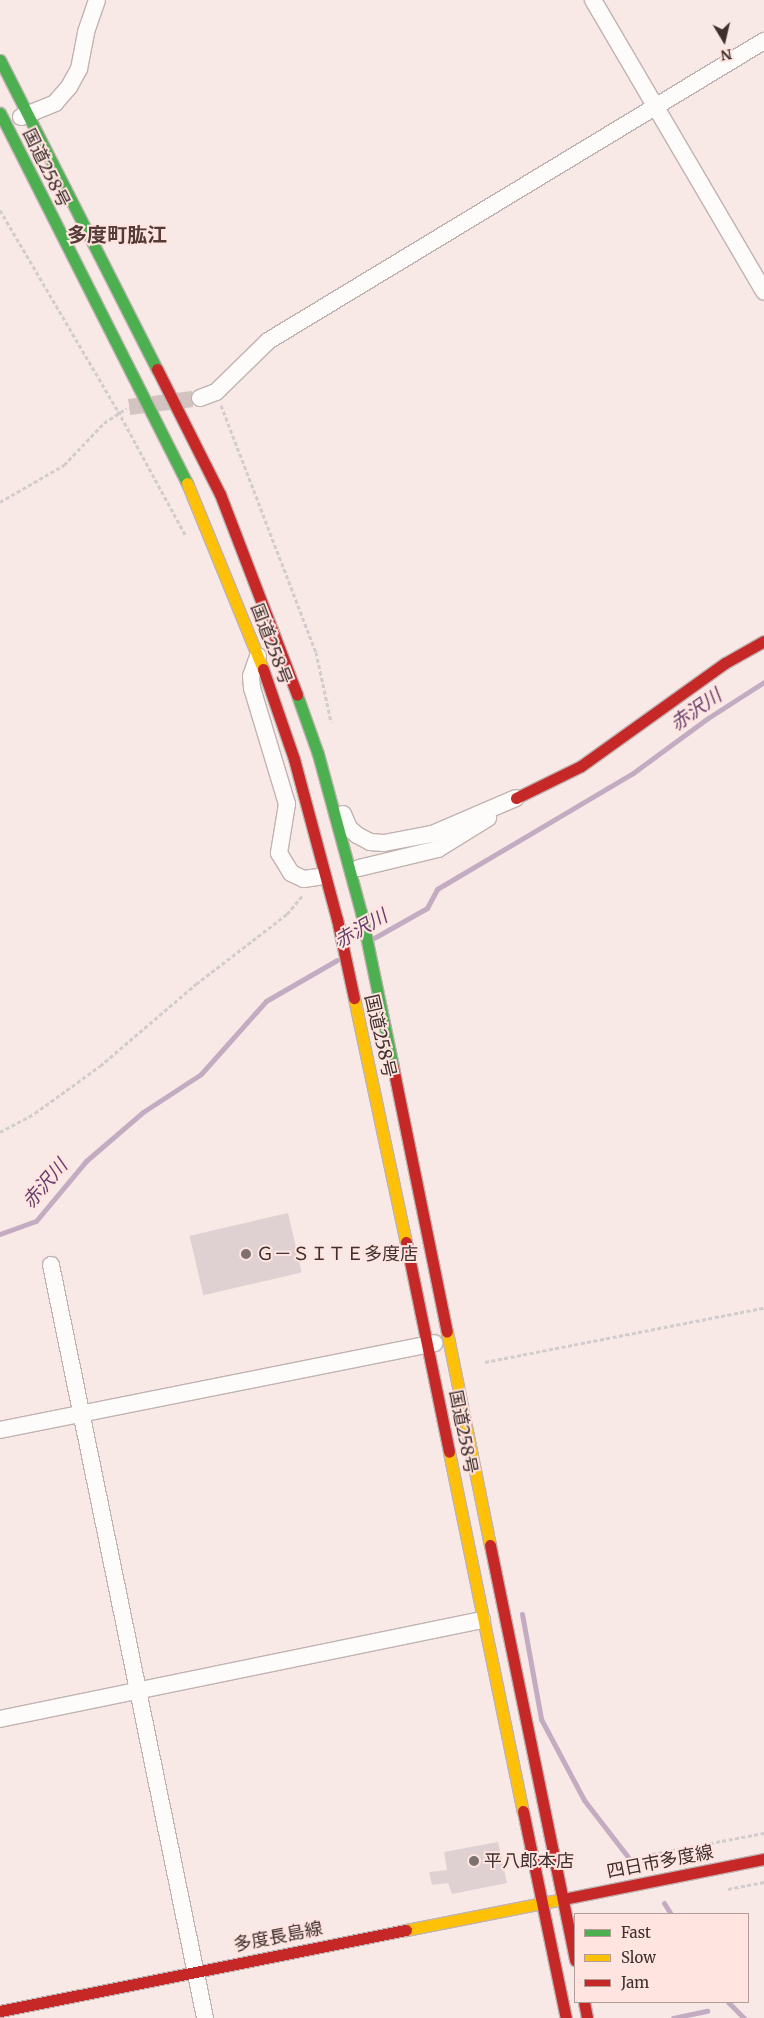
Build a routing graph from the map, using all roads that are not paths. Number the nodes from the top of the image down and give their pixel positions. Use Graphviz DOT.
graph roads {
  1 [pos="97,0"];
  2 [pos="593,0"];
  3 [pos="764,41"];
  4 [pos="0,60"];
  5 [pos="656,108"];
  6 [pos="27,114"];
  7 [pos="2,120"];
  8 [pos="764,292"];
  9 [pos="200,398"];
  10 [pos="764,641"];
  11 [pos="258,654"];
  12 [pos="318,754"];
  13 [pos="516,798"];
  14 [pos="359,868"];
  15 [pos="312,878"];
  16 [pos="51,1265"];
  17 [pos="450,1341"];
  18 [pos="428,1344"];
  19 [pos="82,1414"];
  20 [pos="0,1430"];
  21 [pos="482,1620"];
  22 [pos="138,1692"];
  23 [pos="0,1719"];
  24 [pos="764,1859"];
  25 [pos="563,1899"];
  26 [pos="542,1903"];
  27 [pos="574,1955"];
  28 [pos="196,1971"];
  29 [pos="584,2003"];
  30 [pos="0,2011"];
  31 [pos="205,2018"];
  32 [pos="566,2018"];
  33 [pos="587,2018"];
  1 -- 6 [label="street"];
  2 -- 5 [label="street"];
  3 -- 5 [label="street"];
  4 -- 6 [label="main road, 国道258号"];
  5 -- 8 [label="street"];
  5 -- 9 [label="street"];
  6 -- 7 [label="street"];
  6 -- 12 [label="main road, 国道258号"];
  7 -- 11 [label="main road, 国道258号"];
  10 -- 13 [label="main road"];
  11 -- 15 [label="street"];
  11 -- 18 [label="main road, 国道258号"];
  12 -- 13 [label="street"];
  12 -- 17 [label="main road, 国道258号"];
  13 -- 14 [label="street"];
  16 -- 19 [label="street"];
  17 -- 18 [label="street"];
  17 -- 25 [label="main road, 国道258号"];
  18 -- 19 [label="street"];
  18 -- 21 [label="main road, 国道258号"];
  19 -- 20 [label="street"];
  19 -- 22 [label="street"];
  21 -- 22 [label="street"];
  21 -- 26 [label="main road, 国道258号"];
  22 -- 23 [label="street"];
  22 -- 28 [label="street"];
  24 -- 25 [label="main road, 四日市多度線"];
  25 -- 26 [label="main road, 多度長島線"];
  25 -- 27 [label="main road, 国道258号"];
  26 -- 28 [label="main road, 多度長島線"];
  26 -- 32 [label="main road, 国道258号"];
  28 -- 30 [label="main road, 多度長島線"];
  28 -- 31 [label="street"];
  29 -- 33 [label="main road"];
}
